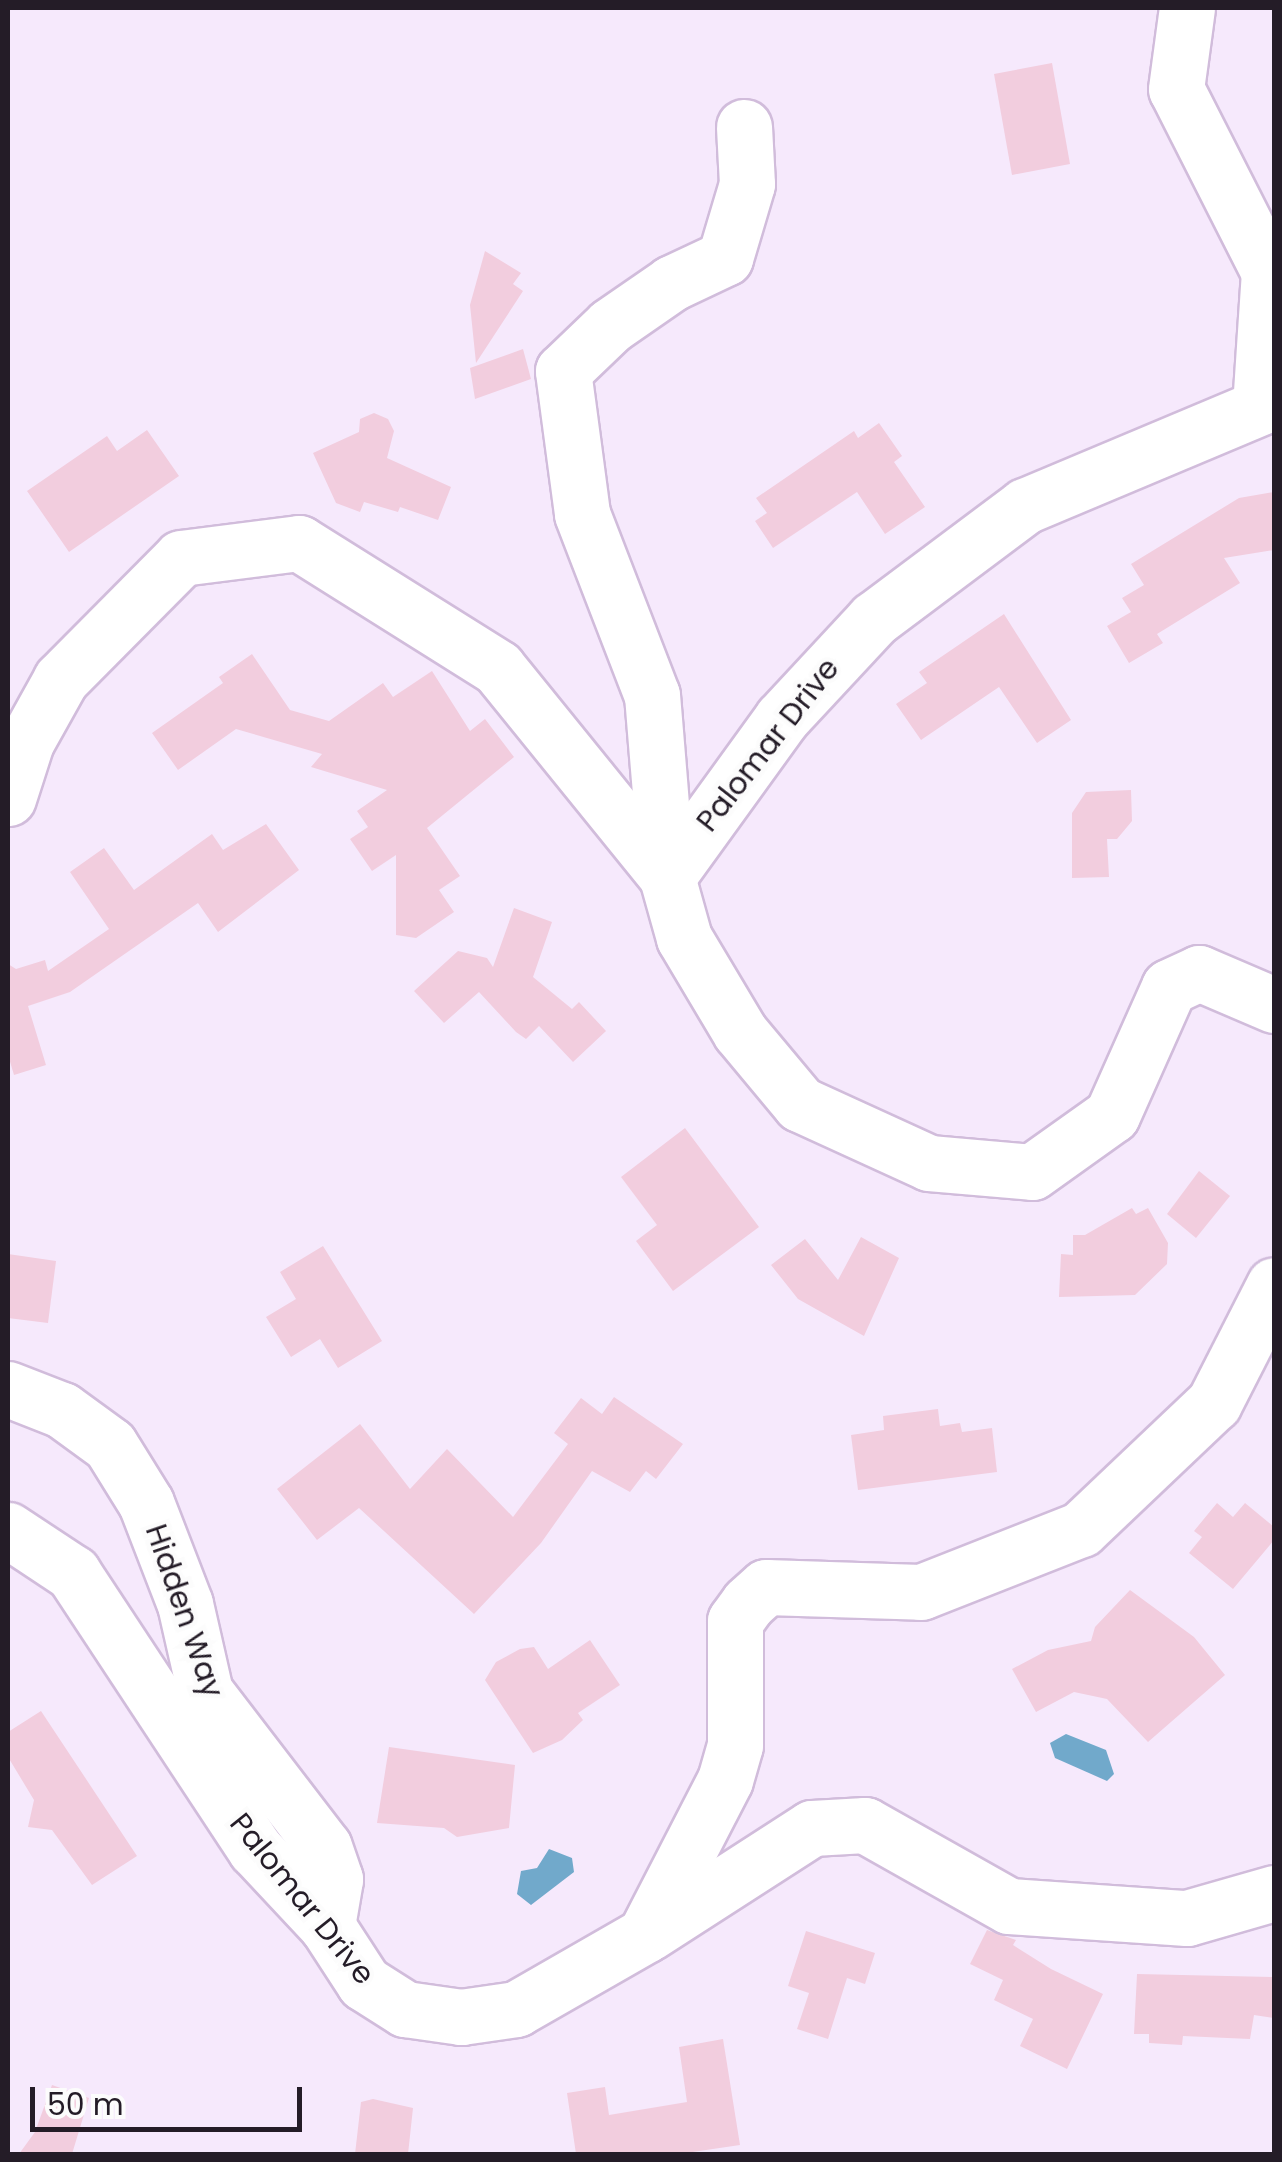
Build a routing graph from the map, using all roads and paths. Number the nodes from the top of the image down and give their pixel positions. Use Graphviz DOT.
graph roads {
  1 [pos="1187,8"];
  2 [pos="744,127"];
  3 [pos="1267,406"];
  4 [pos="8,798"];
  5 [pos="667,877"];
  6 [pos="1274,1004"];
  7 [pos="1274,1285"];
  8 [pos="8,1389"];
  9 [pos="8,1530"];
  10 [pos="1274,1893"];
  11 [pos="326,1926"];
  12 [pos="645,1936"];
  1 -- 3 [label="street, Palomar Drive"];
  2 -- 5 [label="street"];
  3 -- 5 [label="street, Palomar Drive"];
  4 -- 5 [label="street"];
  5 -- 6 [label="street"];
  7 -- 12 [label="street"];
  8 -- 11 [label="street, Hidden Way"];
  9 -- 11 [label="street, Palomar Drive"];
  10 -- 12 [label="street, Palomar Drive"];
  11 -- 12 [label="street, Palomar Drive"];
}
